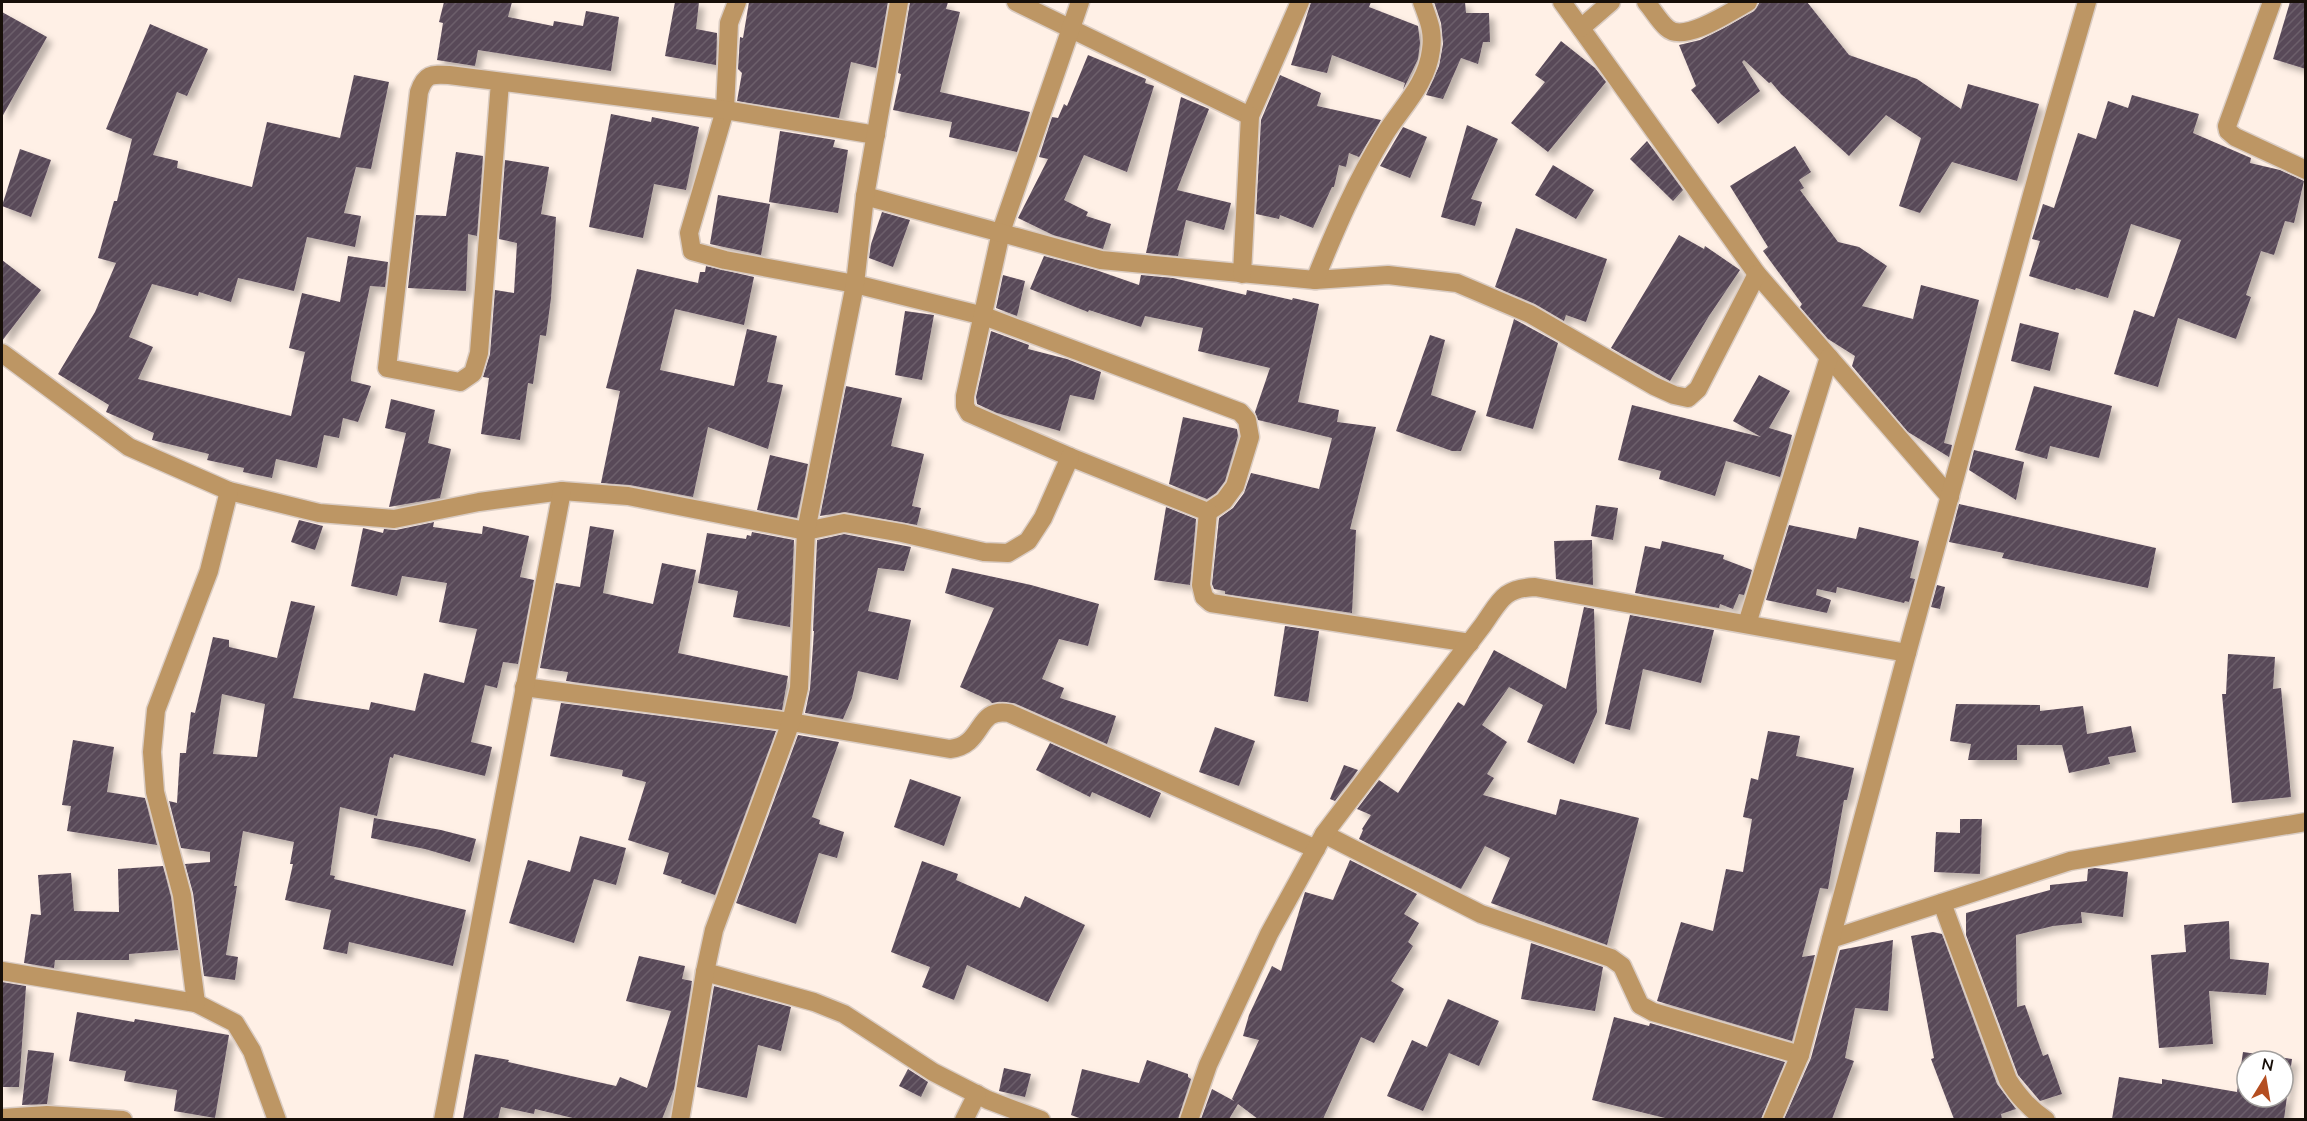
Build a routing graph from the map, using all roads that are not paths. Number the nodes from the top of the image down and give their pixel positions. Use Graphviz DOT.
graph roads {
  1 [pos="737,2"];
  2 [pos="899,2"];
  3 [pos="1016,2"];
  4 [pos="1080,2"];
  5 [pos="1300,2"];
  6 [pos="1562,2"];
  7 [pos="1611,2"];
  8 [pos="1646,2"];
  9 [pos="1748,2"];
  10 [pos="2087,2"];
  11 [pos="2271,2"];
  12 [pos="1420,3"];
  13 [pos="1071,26"];
  14 [pos="1581,28"];
  15 [pos="500,82"];
  16 [pos="725,111"];
  17 [pos="1250,116"];
  18 [pos="876,135"];
  19 [pos="2306,170"];
  20 [pos="865,196"];
  21 [pos="1000,232"];
  22 [pos="1242,274"];
  23 [pos="1757,274"];
  24 [pos="1315,280"];
  25 [pos="855,284"];
  26 [pos="984,316"];
  27 [pos="2,354"];
  28 [pos="1829,357"];
  29 [pos="1070,457"];
  30 [pos="229,491"];
  31 [pos="562,491"];
  32 [pos="1950,496"];
  33 [pos="1208,512"];
  34 [pos="806,531"];
  35 [pos="1747,624"];
  36 [pos="1470,644"];
  37 [pos="1907,653"];
  38 [pos="524,687"];
  39 [pos="791,723"];
  40 [pos="2306,822"];
  41 [pos="1320,842"];
  42 [pos="1942,903"];
  43 [pos="1831,939"];
  44 [pos="2,971"];
  45 [pos="705,972"];
  46 [pos="196,1003"];
  47 [pos="1800,1054"];
  48 [pos="977,1094"];
  49 [pos="2,1118"];
  50 [pos="123,1119"];
  51 [pos="277,1119"];
  52 [pos="443,1119"];
  53 [pos="680,1119"];
  54 [pos="964,1119"];
  55 [pos="1041,1119"];
  56 [pos="1189,1119"];
  57 [pos="1772,1119"];
  58 [pos="2046,1119"];
  1 -- 16 [label="street"];
  2 -- 18 [label="street"];
  3 -- 13 [label="street"];
  4 -- 13 [label="street"];
  5 -- 17 [label="street"];
  6 -- 14 [label="street"];
  7 -- 14 [label="street"];
  8 -- 9 [label="street"];
  10 -- 32 [label="street"];
  11 -- 19 [label="street"];
  12 -- 24 [label="street"];
  13 -- 17 [label="street"];
  13 -- 21 [label="street"];
  14 -- 23 [label="street"];
  15 -- 15 [label="street"];
  15 -- 16 [label="street"];
  16 -- 18 [label="street"];
  16 -- 25 [label="street"];
  17 -- 22 [label="street"];
  18 -- 20 [label="street"];
  20 -- 21 [label="street"];
  20 -- 25 [label="street"];
  21 -- 22 [label="street"];
  21 -- 26 [label="street"];
  22 -- 24 [label="street"];
  23 -- 24 [label="street"];
  23 -- 28 [label="street"];
  25 -- 26 [label="street"];
  25 -- 34 [label="street"];
  26 -- 29 [label="street"];
  26 -- 33 [label="street"];
  27 -- 30 [label="street"];
  28 -- 32 [label="street"];
  28 -- 35 [label="street"];
  29 -- 33 [label="street"];
  29 -- 34 [label="street"];
  30 -- 31 [label="street"];
  30 -- 46 [label="street"];
  31 -- 34 [label="street"];
  31 -- 38 [label="street"];
  32 -- 37 [label="street"];
  33 -- 36 [label="street"];
  34 -- 39 [label="street"];
  35 -- 36 [label="street"];
  35 -- 37 [label="street"];
  36 -- 41 [label="street"];
  37 -- 43 [label="street"];
  38 -- 39 [label="street"];
  38 -- 52 [label="street"];
  39 -- 41 [label="street"];
  39 -- 45 [label="street"];
  40 -- 42 [label="street"];
  41 -- 47 [label="street"];
  41 -- 56 [label="street"];
  42 -- 43 [label="street"];
  42 -- 58 [label="street"];
  43 -- 47 [label="street"];
  44 -- 46 [label="street"];
  45 -- 48 [label="street"];
  45 -- 53 [label="street"];
  46 -- 51 [label="street"];
  47 -- 57 [label="street"];
  48 -- 54 [label="street"];
  48 -- 55 [label="street"];
  49 -- 50 [label="street"];
}
